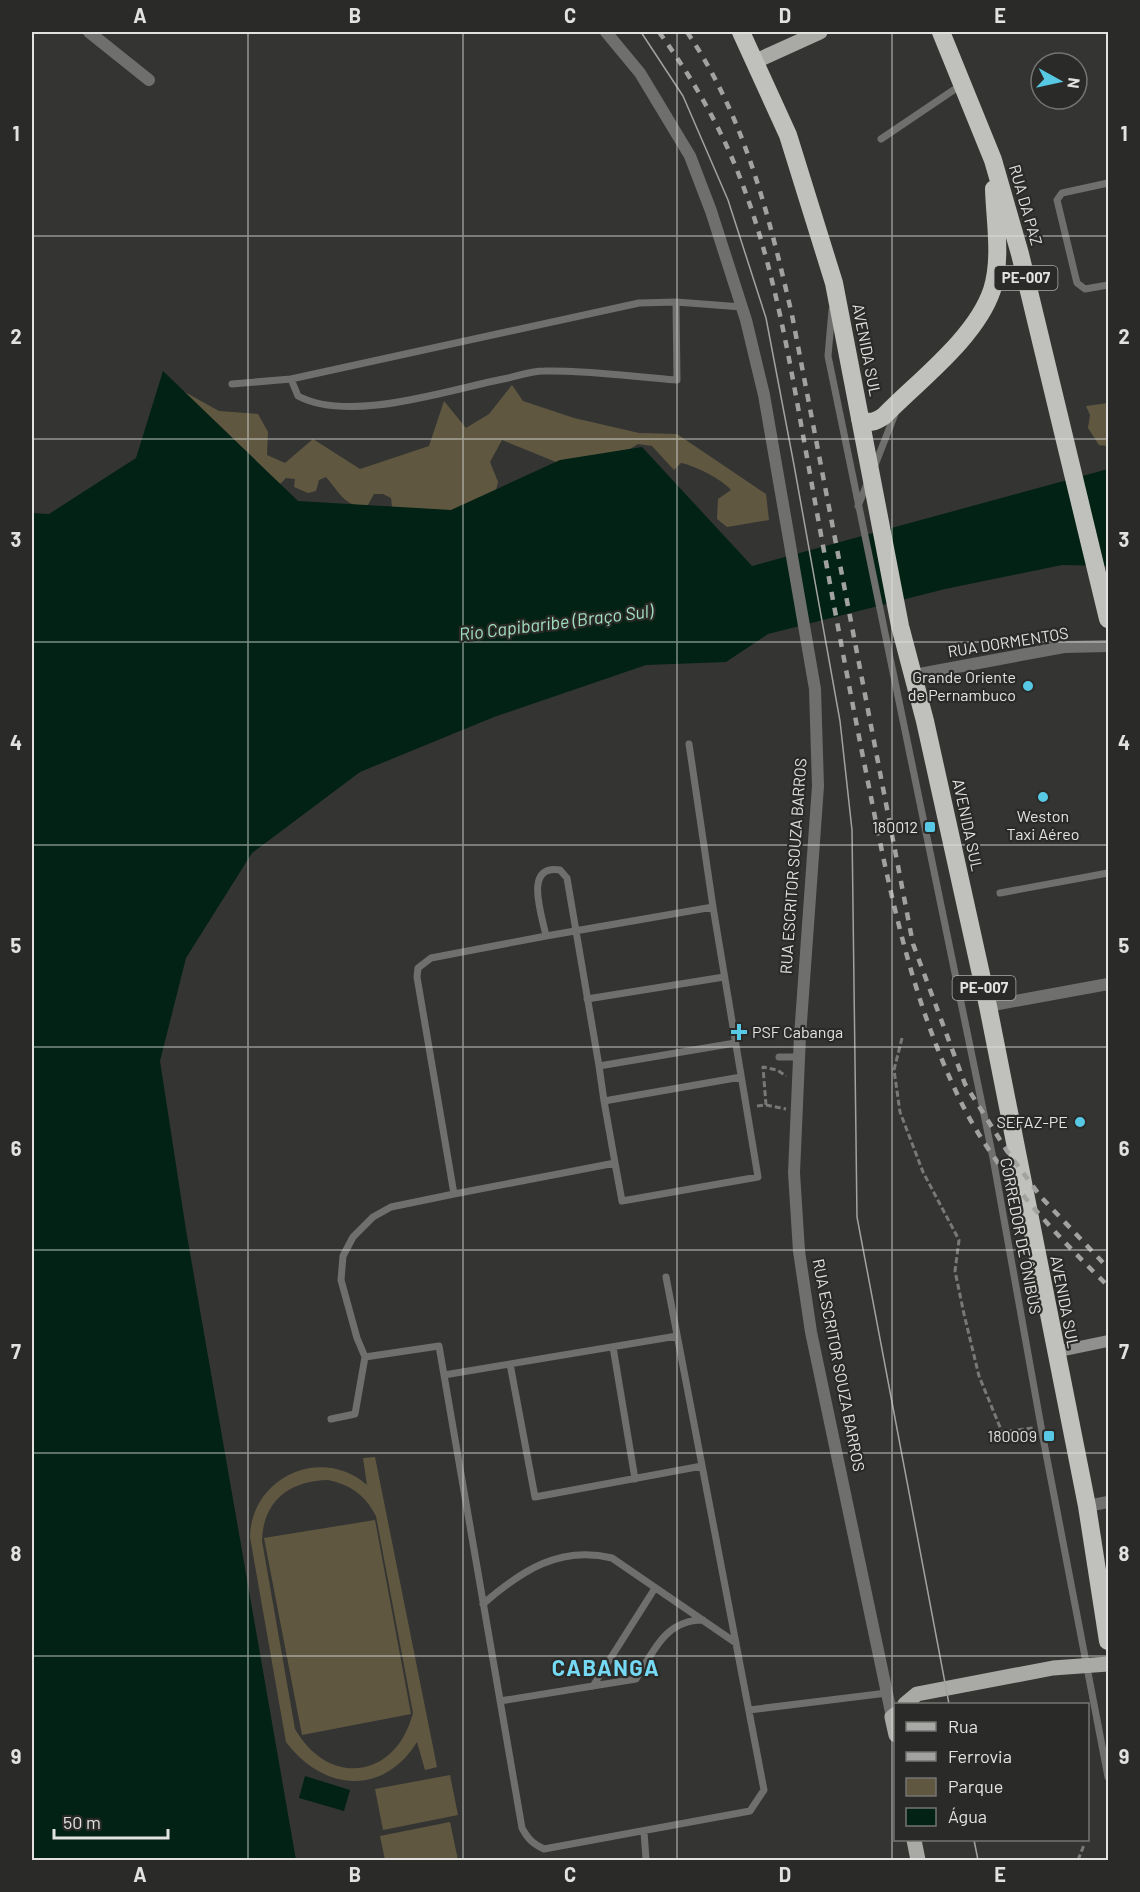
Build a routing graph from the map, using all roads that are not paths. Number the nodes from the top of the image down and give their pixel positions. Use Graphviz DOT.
graph roads {
  1 [pos="89,32"];
  2 [pos="606,32"];
  3 [pos="741,32"];
  4 [pos="820,32"];
  5 [pos="940,32"];
  6 [pos="756,61"];
  7 [pos="149,80"];
  8 [pos="963,84"];
  9 [pos="881,139"];
  10 [pos="993,160"];
  11 [pos="1108,183"];
  12 [pos="834,283"];
  13 [pos="1108,285"];
  14 [pos="676,302"];
  15 [pos="742,307"];
  16 [pos="291,379"];
  17 [pos="232,384"];
  18 [pos="904,397"];
  19 [pos="860,419"];
  20 [pos="870,477"];
  21 [pos="858,507"];
  22 [pos="1107,612"];
  23 [pos="892,629"];
  24 [pos="1108,646"];
  25 [pos="914,675"];
  26 [pos="689,744"];
  27 [pos="1108,873"];
  28 [pos="1000,893"];
  29 [pos="713,907"];
  30 [pos="576,930"];
  31 [pos="546,936"];
  32 [pos="724,977"];
  33 [pos="1108,984"];
  34 [pos="588,999"];
  35 [pos="988,1006"];
  36 [pos="735,1043"];
  37 [pos="779,1057"];
  38 [pos="799,1058"];
  39 [pos="599,1066"];
  40 [pos="741,1077"];
  41 [pos="604,1101"];
  42 [pos="615,1163"];
  43 [pos="454,1194"];
  44 [pos="666,1277"];
  45 [pos="677,1336"];
  46 [pos="1108,1341"];
  47 [pos="613,1347"];
  48 [pos="1055,1352"];
  49 [pos="365,1357"];
  50 [pos="510,1364"];
  51 [pos="444,1375"];
  52 [pos="331,1419"];
  53 [pos="702,1466"];
  54 [pos="635,1479"];
  55 [pos="1108,1502"];
  56 [pos="1087,1506"];
  57 [pos="655,1588"];
  58 [pos="483,1604"];
  59 [pos="703,1620"];
  60 [pos="1108,1641"];
  61 [pos="736,1644"];
  62 [pos="1108,1664"];
  63 [pos="1089,1667"];
  64 [pos="592,1686"];
  65 [pos="887,1694"];
  66 [pos="500,1701"];
  67 [pos="906,1703"];
  68 [pos="918,1703"];
  69 [pos="749,1710"];
  70 [pos="894,1716"];
  71 [pos="1108,1777"];
  72 [pos="644,1830"];
  73 [pos="914,1841"];
  74 [pos="646,1860"];
  75 [pos="918,1860"];
  1 -- 7 [label="street"];
  2 -- 15 [label="street, RUA ESCRITOR SOUZA BARROS"];
  3 -- 6 [label="highway, AVENIDA SUL / PE-007"];
  4 -- 6 [label="main road"];
  5 -- 8 [label="highway, RUA DA PAZ / PE-007"];
  6 -- 12 [label="highway, AVENIDA SUL / PE-007"];
  8 -- 9 [label="lane"];
  8 -- 10 [label="highway, RUA DA PAZ / PE-007"];
  10 -- 18 [label="highway"];
  10 -- 22 [label="highway, RUA DA PAZ / PE-007"];
  11 -- 13 [label="lane"];
  12 -- 19 [label="highway, AVENIDA SUL / PE-007"];
  12 -- 21 [label="lane"];
  14 -- 15 [label="lane"];
  14 -- 16 [label="lane"];
  14 -- 16 [label="lane"];
  15 -- 38 [label="street, RUA ESCRITOR SOUZA BARROS"];
  16 -- 17 [label="lane"];
  18 -- 19 [label="highway"];
  18 -- 20 [label="lane"];
  19 -- 20 [label="highway, AVENIDA SUL / PE-007"];
  20 -- 21 [label="lane"];
  20 -- 23 [label="highway, AVENIDA SUL / PE-007"];
  21 -- 23 [label="lane, CORREDOR DE ÔNIBUS"];
  23 -- 25 [label="highway, AVENIDA SUL / PE-007"];
  23 -- 63 [label="lane, CORREDOR DE ÔNIBUS"];
  24 -- 25 [label="street, RUA DORMENTOS"];
  25 -- 35 [label="highway, AVENIDA SUL / PE-007"];
  26 -- 29 [label="lane"];
  27 -- 28 [label="lane"];
  29 -- 30 [label="lane"];
  29 -- 32 [label="lane"];
  30 -- 31 [label="lane"];
  30 -- 31 [label="lane"];
  30 -- 34 [label="lane"];
  31 -- 43 [label="lane"];
  32 -- 34 [label="lane"];
  32 -- 36 [label="lane"];
  33 -- 35 [label="street"];
  34 -- 39 [label="lane"];
  35 -- 48 [label="highway, AVENIDA SUL / PE-007"];
  36 -- 39 [label="lane"];
  36 -- 40 [label="lane"];
  37 -- 38 [label="lane"];
  38 -- 65 [label="street, RUA ESCRITOR SOUZA BARROS"];
  39 -- 41 [label="lane"];
  40 -- 41 [label="lane"];
  40 -- 42 [label="lane"];
  41 -- 42 [label="lane"];
  42 -- 43 [label="lane"];
  43 -- 49 [label="lane"];
  44 -- 45 [label="lane"];
  45 -- 47 [label="lane"];
  45 -- 53 [label="lane"];
  46 -- 48 [label="street"];
  47 -- 50 [label="lane"];
  47 -- 54 [label="lane"];
  48 -- 56 [label="highway, AVENIDA SUL / PE-007"];
  49 -- 51 [label="lane"];
  49 -- 52 [label="lane"];
  50 -- 51 [label="lane"];
  50 -- 54 [label="lane"];
  51 -- 58 [label="lane"];
  53 -- 54 [label="lane"];
  53 -- 61 [label="lane"];
  55 -- 56 [label="street"];
  56 -- 60 [label="highway, AVENIDA SUL / PE-007"];
  57 -- 58 [label="lane"];
  57 -- 59 [label="lane"];
  57 -- 64 [label="lane"];
  58 -- 66 [label="lane"];
  59 -- 61 [label="lane"];
  59 -- 64 [label="lane"];
  61 -- 69 [label="lane"];
  62 -- 63 [label="main road"];
  63 -- 67 [label="main road"];
  63 -- 68 [label="main road"];
  63 -- 71 [label="lane, CORREDOR DE ÔNIBUS"];
  64 -- 66 [label="lane"];
  65 -- 69 [label="lane"];
  65 -- 70 [label="street, RUA ESCRITOR SOUZA BARROS"];
  66 -- 72 [label="lane"];
  69 -- 72 [label="lane"];
  72 -- 74 [label="lane"];
  73 -- 75 [label="main road"];
}
